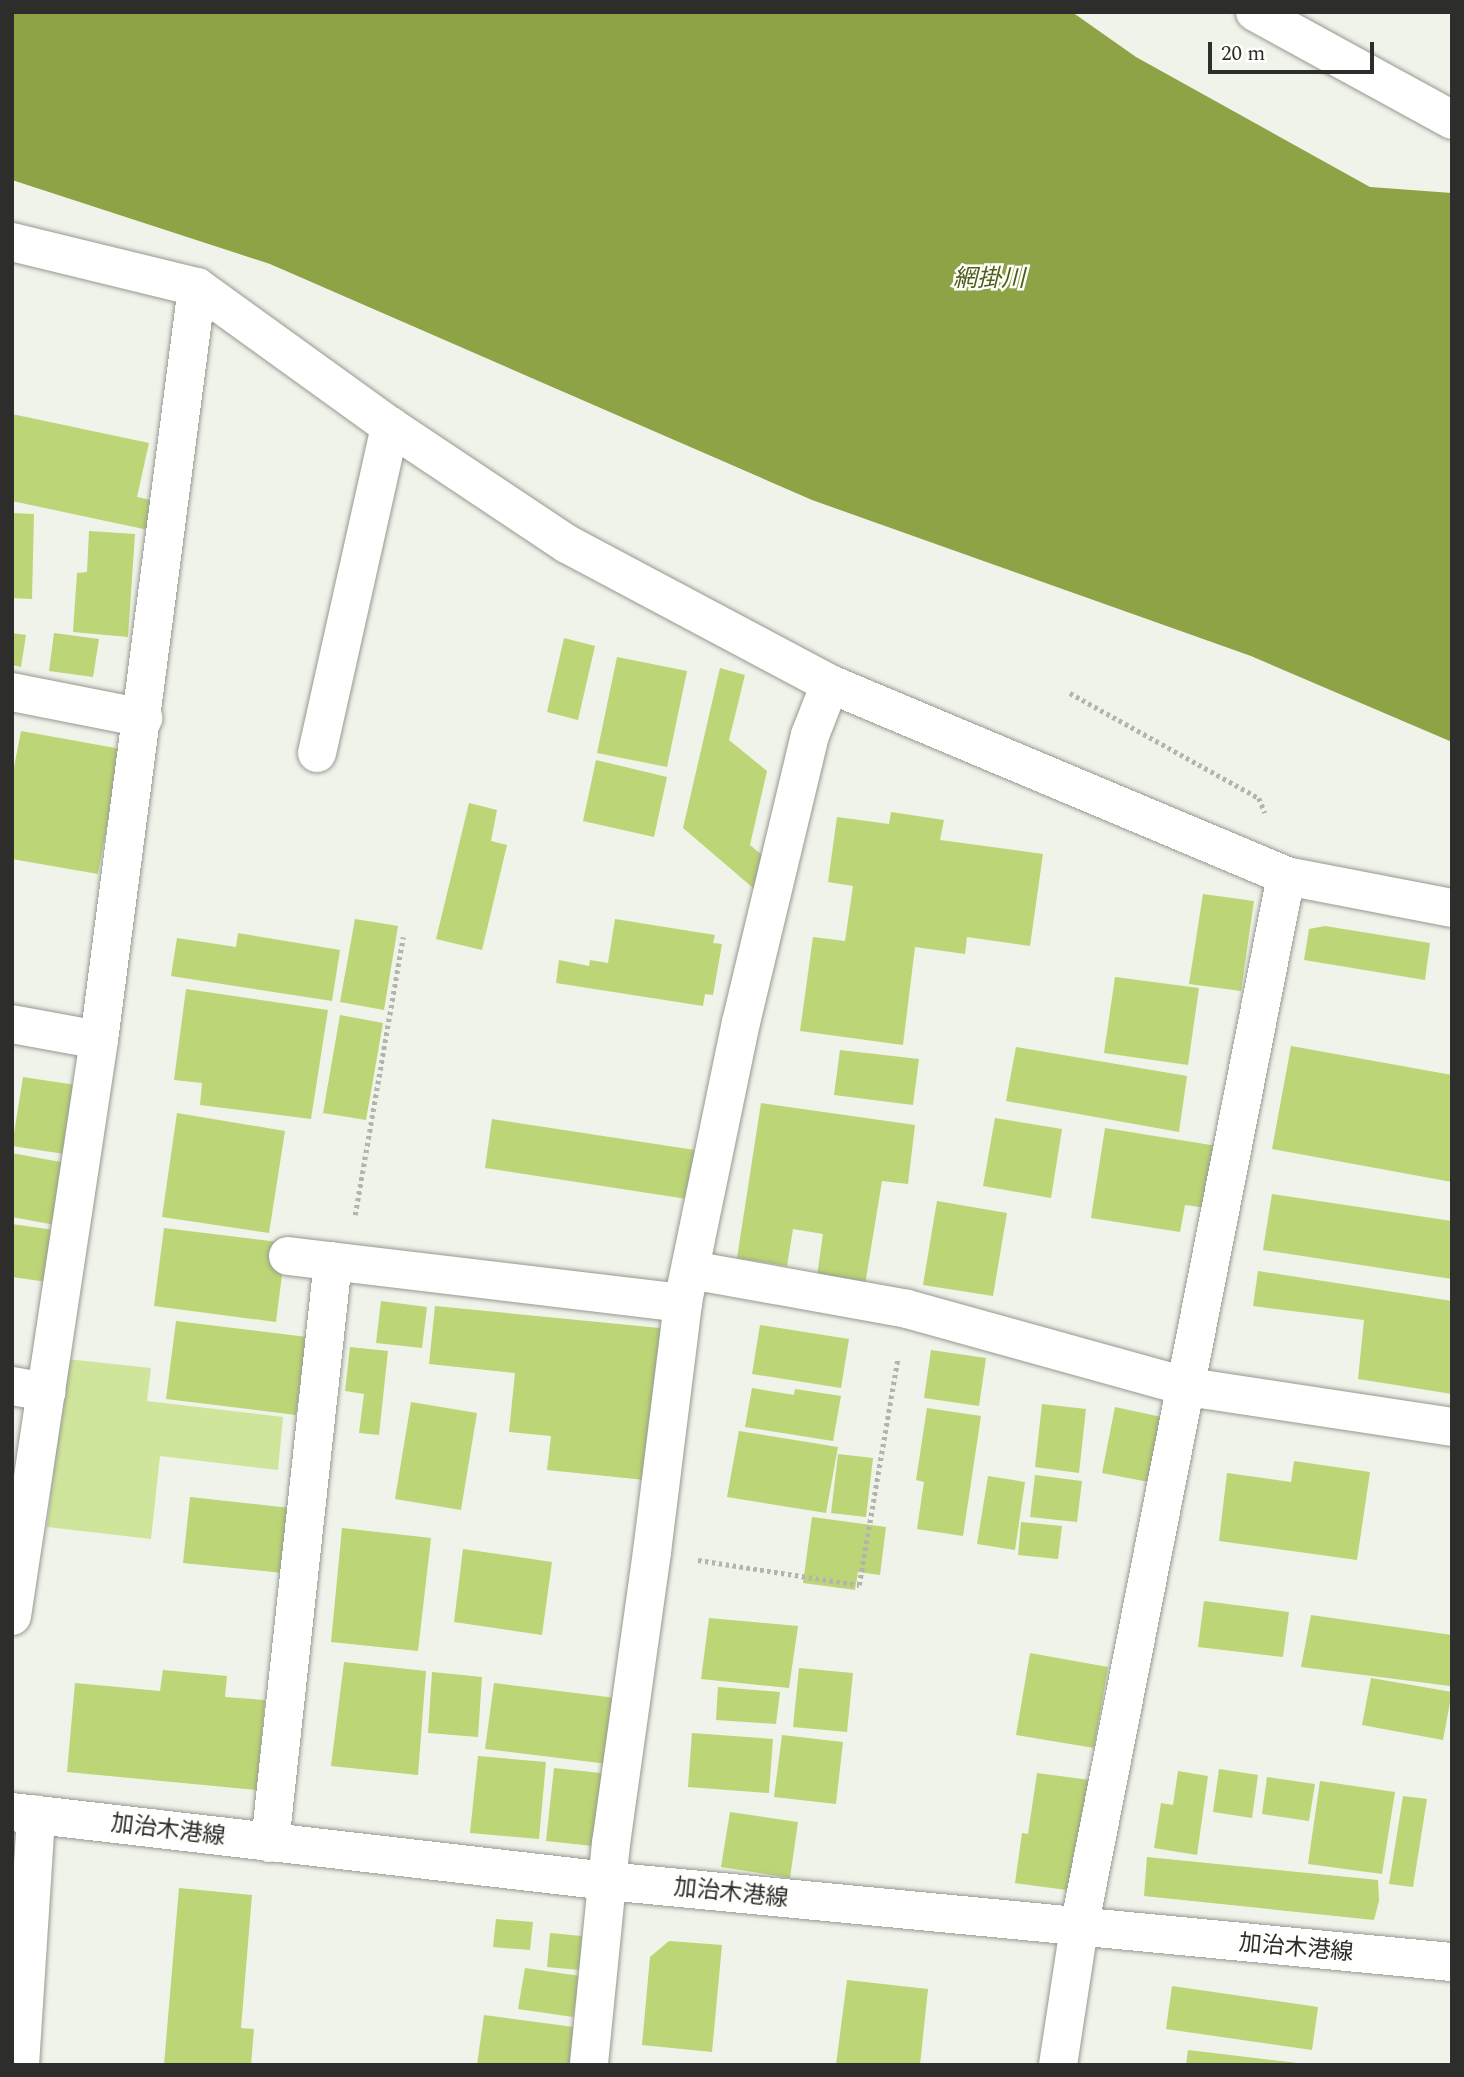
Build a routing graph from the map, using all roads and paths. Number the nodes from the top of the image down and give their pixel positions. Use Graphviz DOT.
graph roads {
  1 [pos="1255,12"];
  2 [pos="1452,120"];
  3 [pos="12,242"];
  4 [pos="197,287"];
  5 [pos="390,426"];
  6 [pos="830,684"];
  7 [pos="12,692"];
  8 [pos="1070,693"];
  9 [pos="143,718"];
  10 [pos="317,753"];
  11 [pos="1286,876"];
  12 [pos="1452,908"];
  13 [pos="403,937"];
  14 [pos="12,1024"];
  15 [pos="99,1040"];
  16 [pos="288,1256"];
  17 [pos="340,1262"];
  18 [pos="687,1286"];
  19 [pos="906,1309"];
  20 [pos="1188,1387"];
  21 [pos="29,1389"];
  22 [pos="1452,1427"];
  23 [pos="652,1552"];
  24 [pos="12,1616"];
  25 [pos="24,1814"];
  26 [pos="270,1843"];
  27 [pos="607,1881"];
  28 [pos="1079,1928"];
  29 [pos="1452,1962"];
  30 [pos="20,2065"];
  31 [pos="589,2065"];
  32 [pos="1058,2065"];
  1 -- 2 [label="street"];
  3 -- 4 [label="street"];
  4 -- 5 [label="street"];
  4 -- 9 [label="street"];
  5 -- 6 [label="street"];
  5 -- 10 [label="street"];
  6 -- 11 [label="street"];
  6 -- 18 [label="street"];
  7 -- 9 [label="street"];
  8 -- 11 [label="path"];
  9 -- 15 [label="street"];
  11 -- 12 [label="street"];
  11 -- 20 [label="street"];
  13 -- 17 [label="path"];
  14 -- 15 [label="street"];
  15 -- 21 [label="street"];
  16 -- 17 [label="street"];
  17 -- 18 [label="street"];
  17 -- 26 [label="street"];
  18 -- 19 [label="street"];
  18 -- 23 [label="street"];
  19 -- 20 [label="street"];
  19 -- 23 [label="path"];
  20 -- 22 [label="street"];
  20 -- 28 [label="street"];
  21 -- 24 [label="street"];
  23 -- 27 [label="street"];
  25 -- 26 [label="street, 加治木港線"];
  25 -- 30 [label="street"];
  26 -- 27 [label="street, 加治木港線"];
  27 -- 28 [label="street, 加治木港線"];
  27 -- 31 [label="street"];
  28 -- 29 [label="street, 加治木港線"];
  28 -- 32 [label="street"];
}
